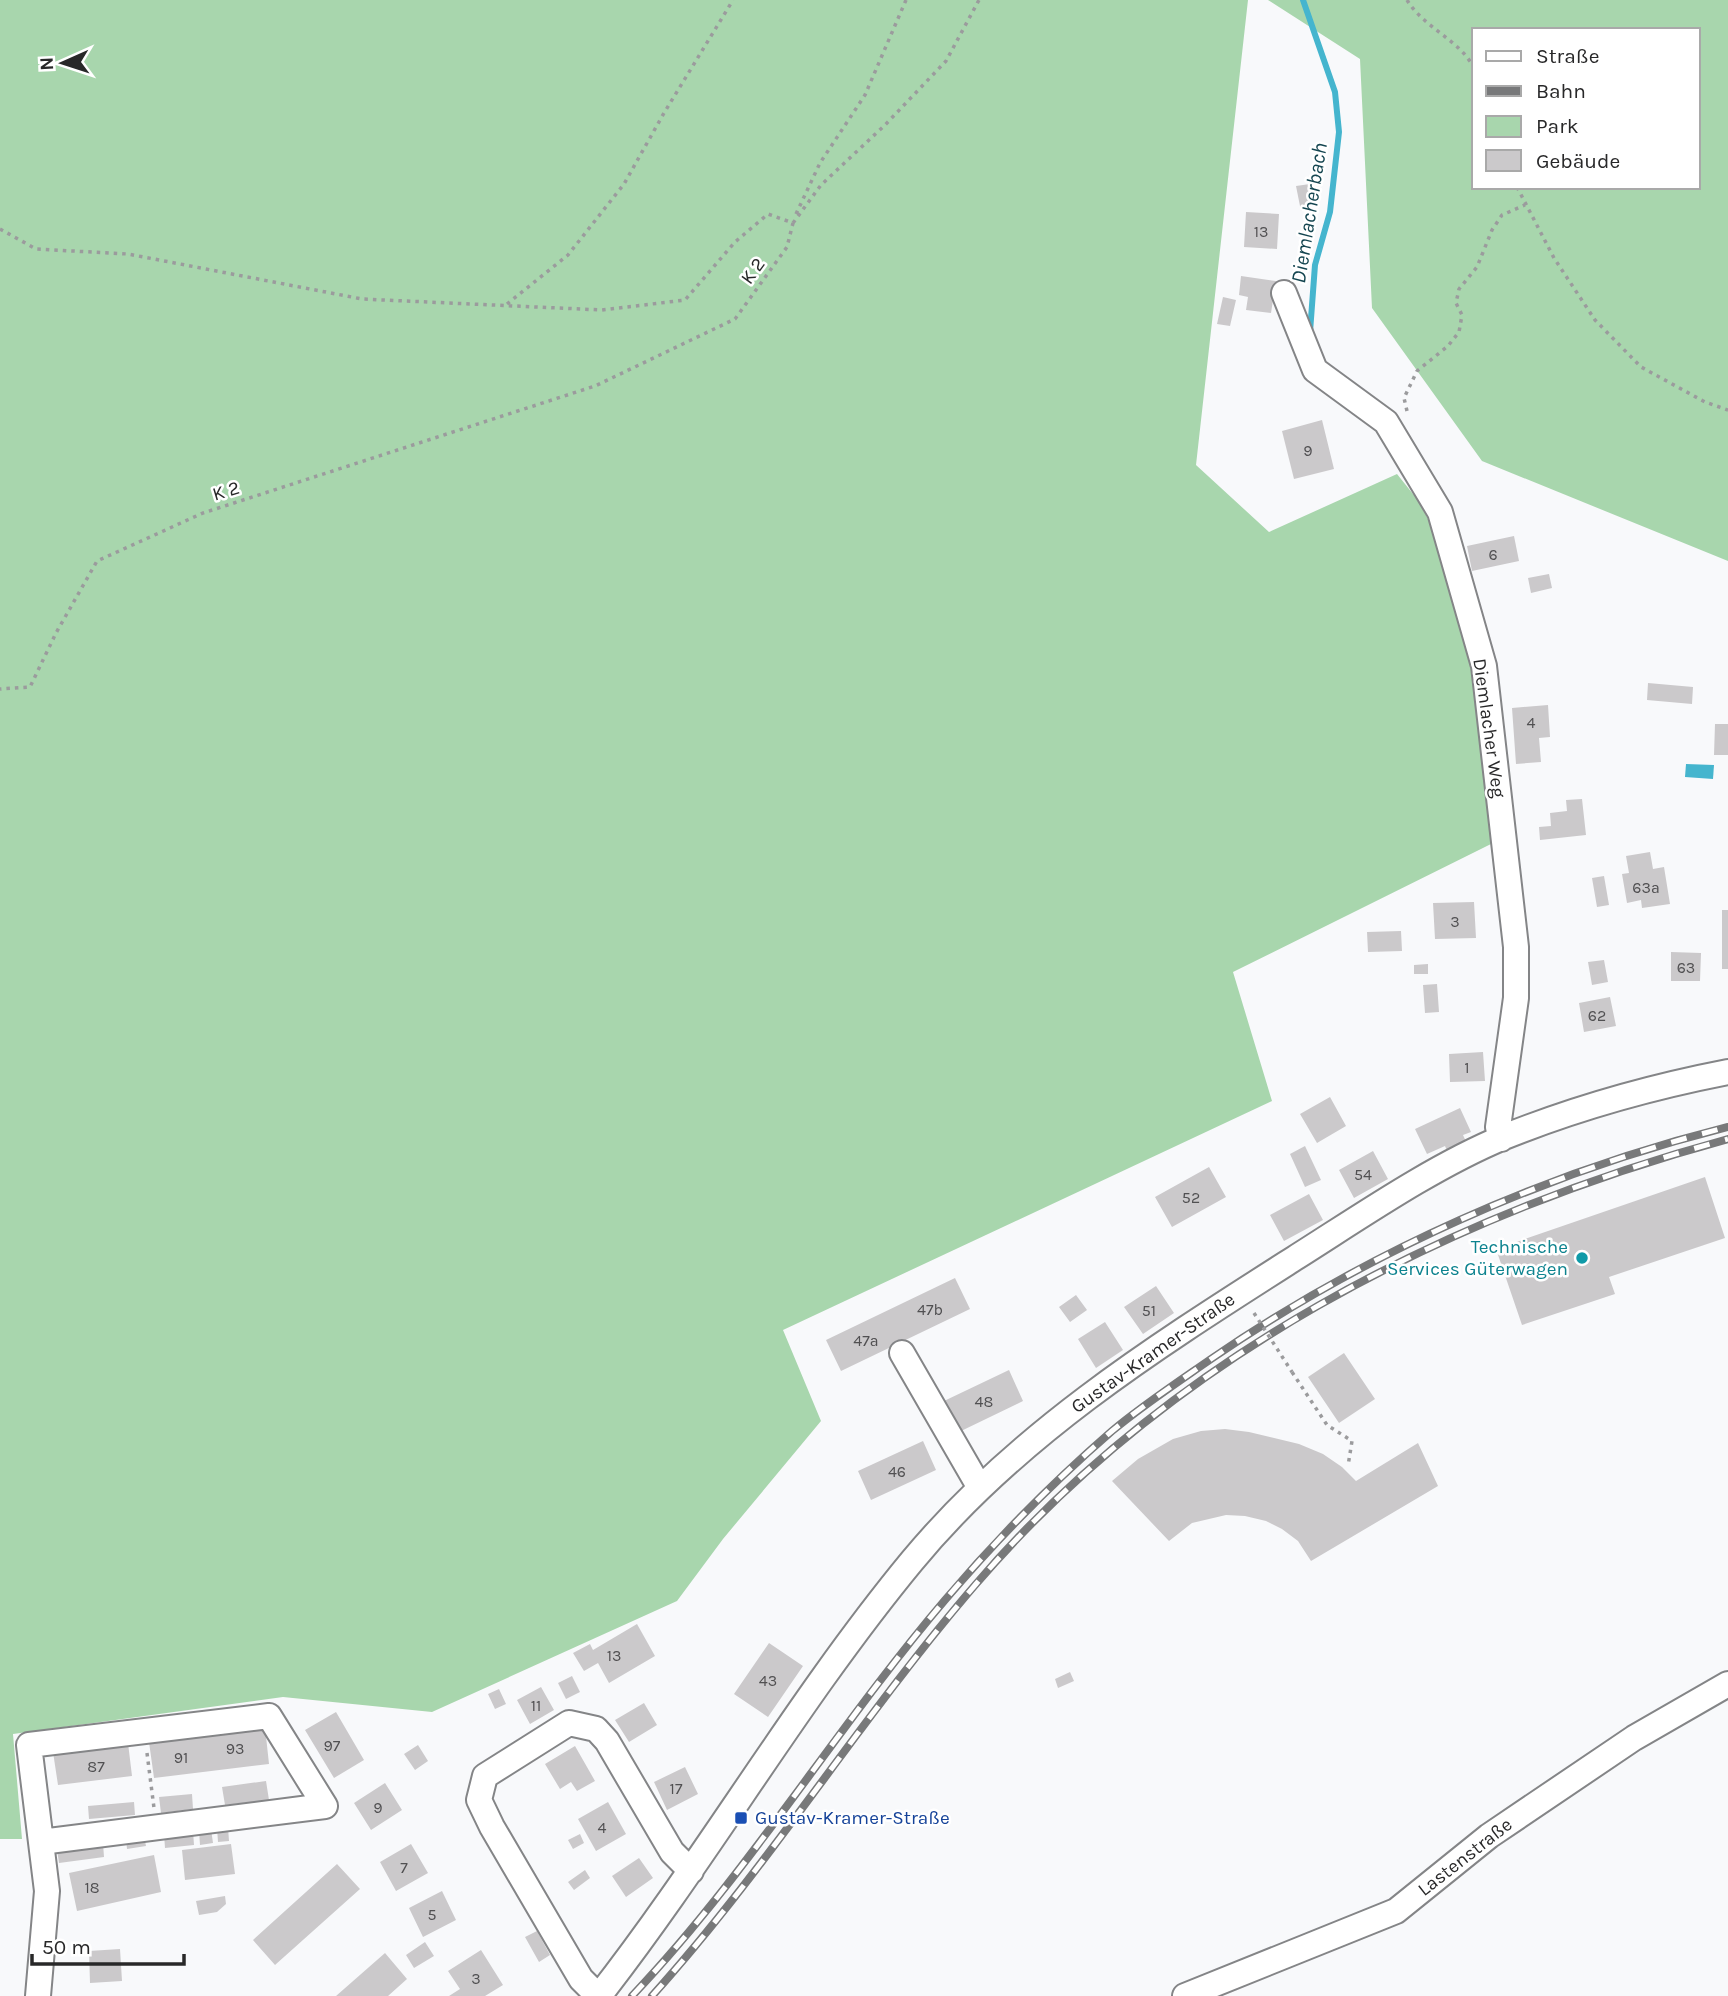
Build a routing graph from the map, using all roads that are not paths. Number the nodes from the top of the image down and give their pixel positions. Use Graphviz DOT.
graph roads {
  1 [pos="1284,293"];
  2 [pos="1728,1072"];
  3 [pos="1501,1139"];
  4 [pos="902,1353"];
  5 [pos="980,1488"];
  6 [pos="1728,1684"];
  7 [pos="41,1842"];
  8 [pos="691,1871"];
  9 [pos="38,1996"];
  10 [pos="598,1996"];
  11 [pos="1185,1996"];
  1 -- 3 [label="street, Diemlacher Weg"];
  2 -- 3 [label="street, Gustav-Kramer-Straße"];
  3 -- 5 [label="street, Gustav-Kramer-Straße"];
  4 -- 5 [label="street"];
  5 -- 8 [label="street, Gustav-Kramer-Straße"];
  6 -- 11 [label="street, Lastenstraße"];
  7 -- 7 [label="street"];
  7 -- 9 [label="street"];
  8 -- 10 [label="street, Gustav-Kramer-Straße"];
  8 -- 10 [label="street"];
}
